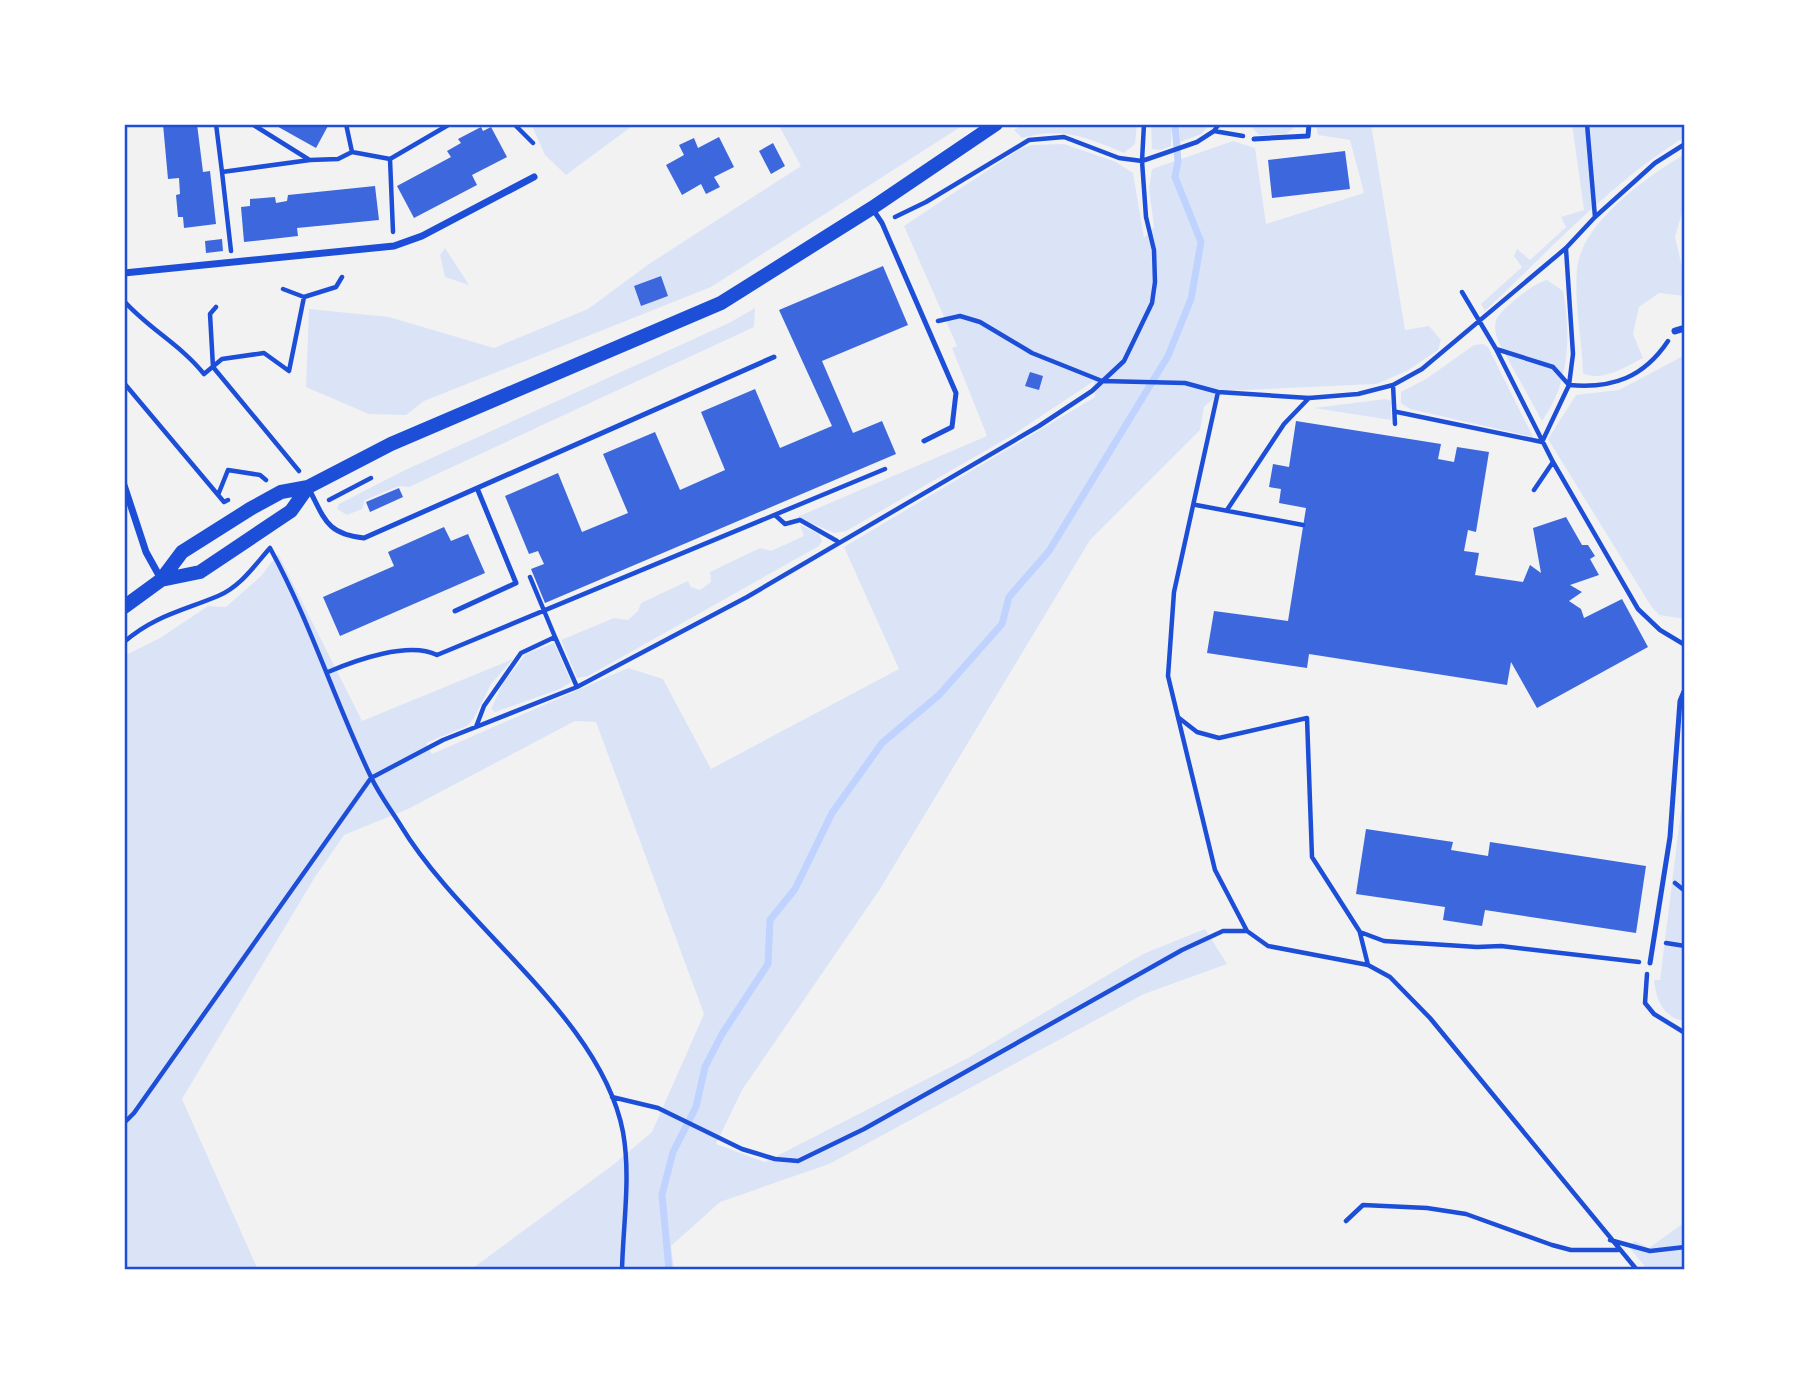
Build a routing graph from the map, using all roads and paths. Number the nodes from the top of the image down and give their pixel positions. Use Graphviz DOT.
graph roads {
  1 [pos="216,124"];
  2 [pos="252,124"];
  3 [pos="346,124"];
  4 [pos="450,124"];
  5 [pos="514,124"];
  6 [pos="996,124"];
  7 [pos="1144,124"];
  8 [pos="1219,124"];
  9 [pos="1309,124"];
  10 [pos="1587,124"];
  11 [pos="1214,131"];
  12 [pos="1254,139"];
  13 [pos="533,143"];
  14 [pos="1685,144"];
  15 [pos="352,152"];
  16 [pos="390,159"];
  17 [pos="310,160"];
  18 [pos="1142,161"];
  19 [pos="222,172"];
  20 [pos="534,177"];
  21 [pos="872,208"];
  22 [pos="1595,217"];
  23 [pos="882,223"];
  24 [pos="394,246"];
  25 [pos="1566,248"];
  26 [pos="232,264"];
  27 [pos="124,274"];
  28 [pos="342,277"];
  29 [pos="284,289"];
  30 [pos="1462,292"];
  31 [pos="304,297"];
  32 [pos="124,301"];
  33 [pos="216,307"];
  34 [pos="1481,321"];
  35 [pos="926,324"];
  36 [pos="1685,328"];
  37 [pos="1675,331"];
  38 [pos="1496,349"];
  39 [pos="774,357"];
  40 [pos="213,367"];
  41 [pos="1102,382"];
  42 [pos="124,383"];
  43 [pos="1393,385"];
  44 [pos="1569,385"];
  45 [pos="1218,392"];
  46 [pos="1309,398"];
  47 [pos="1397,412"];
  48 [pos="1395,424"];
  49 [pos="924,441"];
  50 [pos="1542,442"];
  51 [pos="1553,462"];
  52 [pos="885,469"];
  53 [pos="124,485"];
  54 [pos="255,485"];
  55 [pos="308,487"];
  56 [pos="477,488"];
  57 [pos="1534,490"];
  58 [pos="218,495"];
  59 [pos="234,496"];
  60 [pos="1195,505"];
  61 [pos="1227,510"];
  62 [pos="775,516"];
  63 [pos="1303,524"];
  64 [pos="837,541"];
  65 [pos="527,571"];
  66 [pos="161,580"];
  67 [pos="124,607"];
  68 [pos="456,611"];
  69 [pos="544,612"];
  70 [pos="555,637"];
  71 [pos="124,642"];
  72 [pos="1685,645"];
  73 [pos="328,672"];
  74 [pos="577,687"];
  75 [pos="1685,689"];
  76 [pos="1178,717"];
  77 [pos="476,727"];
  78 [pos="371,778"];
  79 [pos="1247,931"];
  80 [pos="1360,932"];
  81 [pos="1655,944"];
  82 [pos="1685,946"];
  83 [pos="1650,963"];
  84 [pos="1367,965"];
  85 [pos="1685,1033"];
  86 [pos="612,1097"];
  87 [pos="124,1123"];
  88 [pos="1346,1222"];
  89 [pos="1609,1240"];
  90 [pos="1685,1247"];
  91 [pos="1619,1250"];
  92 [pos="622,1270"];
  93 [pos="1637,1270"];
  1 -- 19 [label="path"];
  2 -- 17 [label="path"];
  3 -- 15 [label="path"];
  4 -- 16 [label="path"];
  5 -- 13 [label="path"];
  6 -- 21 [label="main road"];
  7 -- 18 [label="path"];
  8 -- 11 [label="path"];
  9 -- 12 [label="lane"];
  10 -- 22 [label="path"];
  11 -- 12 [label="path"];
  11 -- 18 [label="path"];
  14 -- 22 [label="path"];
  15 -- 16 [label="path"];
  15 -- 17 [label="path"];
  16 -- 24 [label="path"];
  17 -- 19 [label="path"];
  18 -- 23 [label="path"];
  18 -- 41 [label="path"];
  19 -- 26 [label="path"];
  20 -- 24 [label="street"];
  21 -- 23 [label="lane"];
  21 -- 55 [label="main road"];
  22 -- 25 [label="path"];
  23 -- 35 [label="lane"];
  24 -- 26 [label="street"];
  25 -- 34 [label="path"];
  25 -- 44 [label="path"];
  26 -- 27 [label="street"];
  28 -- 31 [label="path"];
  29 -- 31 [label="path"];
  30 -- 34 [label="path"];
  31 -- 40 [label="path"];
  32 -- 40 [label="path"];
  33 -- 40 [label="path"];
  34 -- 38 [label="path"];
  34 -- 43 [label="path"];
  35 -- 41 [label="path"];
  35 -- 49 [label="lane"];
  36 -- 37 [label="street"];
  37 -- 44 [label="path"];
  38 -- 44 [label="path"];
  38 -- 50 [label="path"];
  39 -- 56 [label="lane"];
  40 -- 55 [label="path"];
  41 -- 45 [label="path"];
  41 -- 64 [label="path"];
  42 -- 58 [label="path"];
  43 -- 46 [label="path"];
  43 -- 47 [label="path"];
  44 -- 50 [label="path"];
  45 -- 46 [label="path"];
  45 -- 60 [label="path"];
  46 -- 61 [label="path"];
  47 -- 48 [label="path"];
  47 -- 50 [label="path"];
  50 -- 51 [label="path"];
  51 -- 57 [label="path"];
  51 -- 72 [label="path"];
  52 -- 62 [label="path"];
  53 -- 66 [label="street"];
  54 -- 58 [label="path"];
  55 -- 56 [label="lane"];
  55 -- 66 [label="main road"];
  55 -- 66 [label="main road"];
  56 -- 68 [label="lane"];
  58 -- 59 [label="path"];
  60 -- 61 [label="path"];
  60 -- 76 [label="path"];
  61 -- 63 [label="path"];
  62 -- 64 [label="path"];
  62 -- 69 [label="path"];
  64 -- 74 [label="path"];
  65 -- 69 [label="path"];
  66 -- 67 [label="main road"];
  69 -- 70 [label="path"];
  69 -- 73 [label="path"];
  70 -- 74 [label="path"];
  70 -- 77 [label="path"];
  71 -- 73 [label="path"];
  73 -- 78 [label="path"];
  74 -- 77 [label="path"];
  75 -- 81 [label="lane"];
  76 -- 79 [label="path"];
  76 -- 80 [label="path"];
  77 -- 78 [label="path"];
  78 -- 86 [label="path"];
  78 -- 87 [label="path"];
  79 -- 84 [label="path"];
  79 -- 86 [label="path"];
  80 -- 83 [label="path"];
  80 -- 84 [label="path"];
  81 -- 82 [label="path"];
  81 -- 83 [label="lane"];
  83 -- 85 [label="path"];
  84 -- 89 [label="path"];
  86 -- 92 [label="path"];
  88 -- 91 [label="path"];
  89 -- 90 [label="path"];
  89 -- 91 [label="path"];
  91 -- 93 [label="path"];
}
